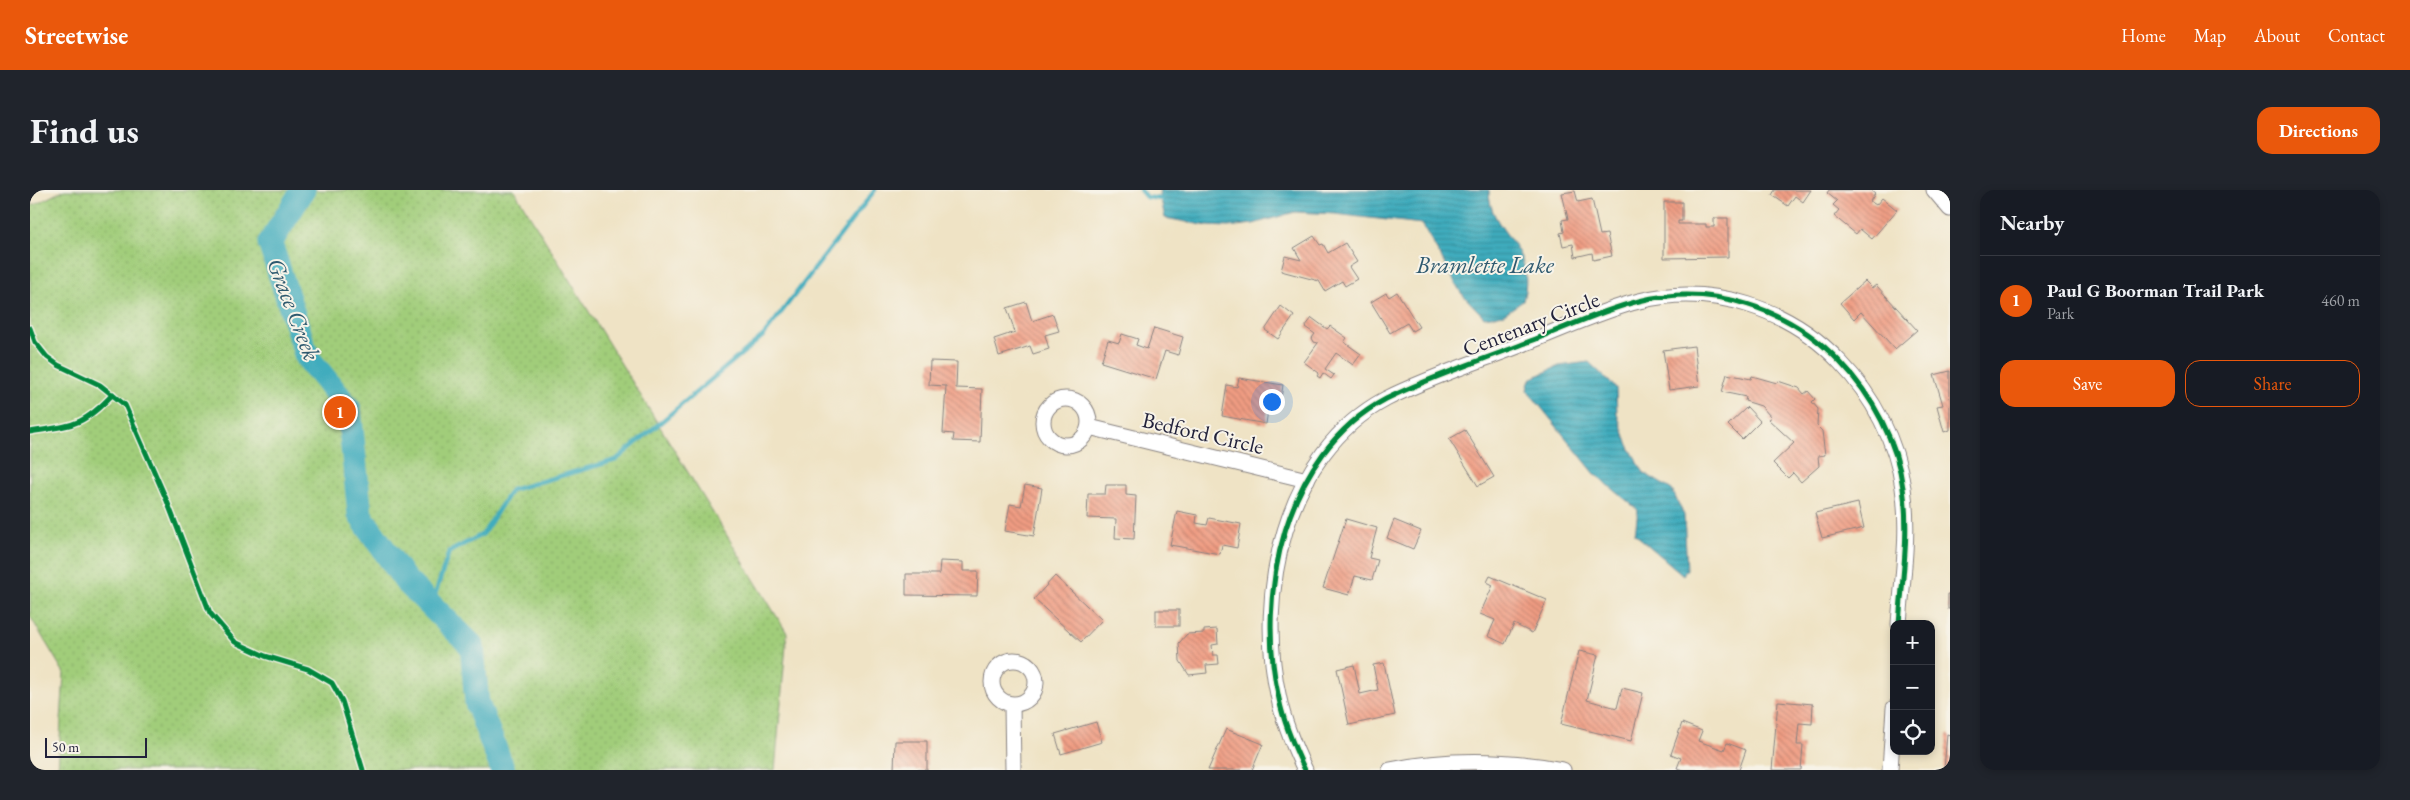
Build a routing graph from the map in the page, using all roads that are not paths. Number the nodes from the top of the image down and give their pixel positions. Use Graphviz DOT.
graph roads {
  1 [pos="1934,190"];
  2 [pos="1950,209"];
  3 [pos="1088,427"];
  4 [pos="1307,480"];
  5 [pos="1899,620"];
  6 [pos="1012,705"];
  7 [pos="1894,710"];
  8 [pos="1013,770"];
  9 [pos="1305,770"];
  10 [pos="1390,770"];
  11 [pos="1563,770"];
  12 [pos="1890,770"];
  1 -- 2 [label="street"];
  3 -- 4 [label="street, Bedford Circle"];
  4 -- 5 [label="street, Centenary Circle"];
  4 -- 9 [label="street, Centenary Circle"];
  6 -- 8 [label="street"];
  7 -- 12 [label="street"];
  10 -- 11 [label="street"];
}
